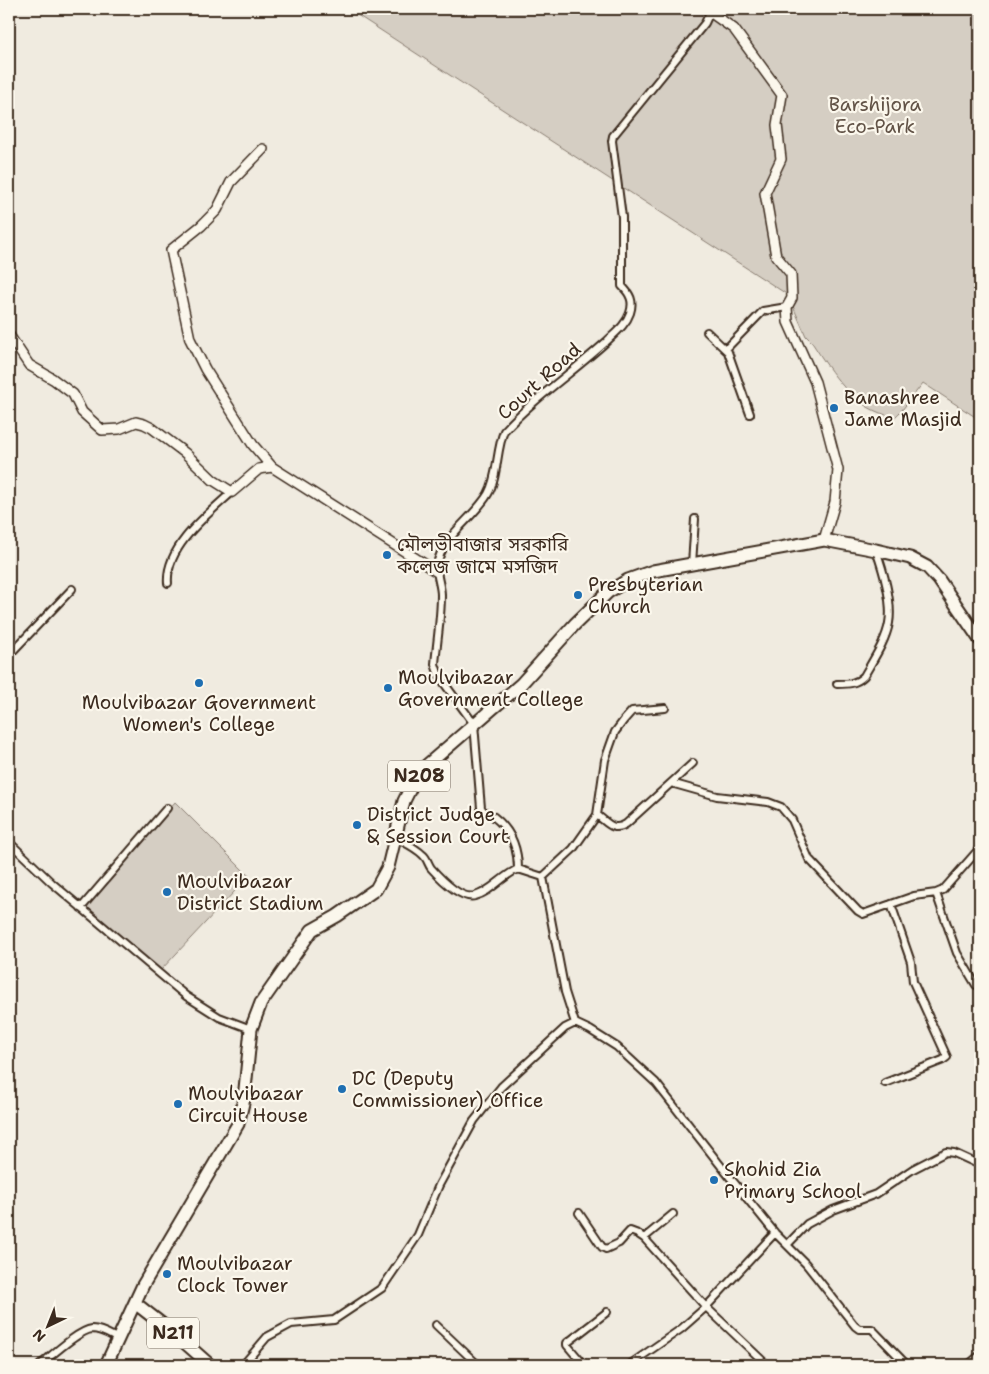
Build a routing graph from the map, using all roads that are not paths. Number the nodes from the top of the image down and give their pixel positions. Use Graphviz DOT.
graph roads {
  1 [pos="710,10"];
  2 [pos="263,149"];
  3 [pos="787,308"];
  4 [pos="707,332"];
  5 [pos="9,335"];
  6 [pos="726,348"];
  7 [pos="750,414"];
  8 [pos="272,467"];
  9 [pos="232,492"];
  10 [pos="695,519"];
  11 [pos="824,540"];
  12 [pos="876,550"];
  13 [pos="692,564"];
  14 [pos="437,572"];
  15 [pos="168,583"];
  16 [pos="72,589"];
  17 [pos="980,640"];
  18 [pos="9,655"];
  19 [pos="837,684"];
  20 [pos="665,708"];
  21 [pos="474,724"];
  22 [pos="694,763"];
  23 [pos="671,784"];
  24 [pos="167,808"];
  25 [pos="597,815"];
  26 [pos="396,838"];
  27 [pos="9,842"];
  28 [pos="980,848"];
  29 [pos="518,869"];
  30 [pos="543,877"];
  31 [pos="936,893"];
  32 [pos="891,904"];
  33 [pos="81,908"];
  34 [pos="976,986"];
  35 [pos="575,1022"];
  36 [pos="252,1029"];
  37 [pos="885,1083"];
  38 [pos="980,1165"];
  39 [pos="579,1213"];
  40 [pos="674,1214"];
  41 [pos="775,1233"];
  42 [pos="644,1238"];
  43 [pos="787,1245"];
  44 [pos="135,1303"];
  45 [pos="706,1307"];
  46 [pos="606,1312"];
  47 [pos="436,1325"];
  48 [pos="118,1339"];
  49 [pos="979,1359"];
  50 [pos="40,1365"];
  51 [pos="106,1365"];
  52 [pos="210,1365"];
  53 [pos="243,1365"];
  54 [pos="478,1365"];
  55 [pos="584,1365"];
  56 [pos="629,1365"];
  57 [pos="766,1365"];
  58 [pos="908,1365"];
  59 [pos="968,1365"];
  1 -- 3 [label="street"];
  1 -- 14 [label="street, Court Road"];
  2 -- 8 [label="street"];
  3 -- 6 [label="street"];
  3 -- 11 [label="street"];
  4 -- 6 [label="street"];
  5 -- 9 [label="street"];
  6 -- 7 [label="street"];
  8 -- 9 [label="street"];
  8 -- 14 [label="street"];
  9 -- 15 [label="street"];
  10 -- 13 [label="street"];
  11 -- 12 [label="highway, N208"];
  11 -- 13 [label="highway, N208"];
  12 -- 17 [label="highway, N208"];
  12 -- 19 [label="street"];
  13 -- 21 [label="highway, N208"];
  14 -- 21 [label="street, Court Road"];
  16 -- 18 [label="street"];
  20 -- 25 [label="street"];
  21 -- 26 [label="highway, N208"];
  21 -- 29 [label="street"];
  22 -- 23 [label="street"];
  23 -- 25 [label="street"];
  23 -- 32 [label="street"];
  24 -- 33 [label="street"];
  25 -- 30 [label="street"];
  26 -- 29 [label="street"];
  26 -- 36 [label="highway, N208"];
  27 -- 33 [label="street"];
  28 -- 31 [label="street"];
  29 -- 30 [label="street"];
  30 -- 35 [label="street"];
  31 -- 32 [label="street"];
  31 -- 34 [label="street"];
  32 -- 37 [label="street"];
  33 -- 36 [label="street"];
  35 -- 41 [label="street"];
  35 -- 53 [label="street"];
  36 -- 44 [label="highway, N208"];
  38 -- 43 [label="street"];
  39 -- 42 [label="street"];
  40 -- 42 [label="street"];
  41 -- 43 [label="street"];
  41 -- 45 [label="street"];
  42 -- 45 [label="street"];
  43 -- 58 [label="street"];
  44 -- 48 [label="highway, N208"];
  44 -- 52 [label="highway, N211"];
  45 -- 56 [label="street"];
  45 -- 57 [label="street"];
  46 -- 55 [label="street"];
  47 -- 54 [label="street"];
  48 -- 50 [label="street"];
  48 -- 51 [label="highway, N208"];
  49 -- 59 [label="street"];
}
